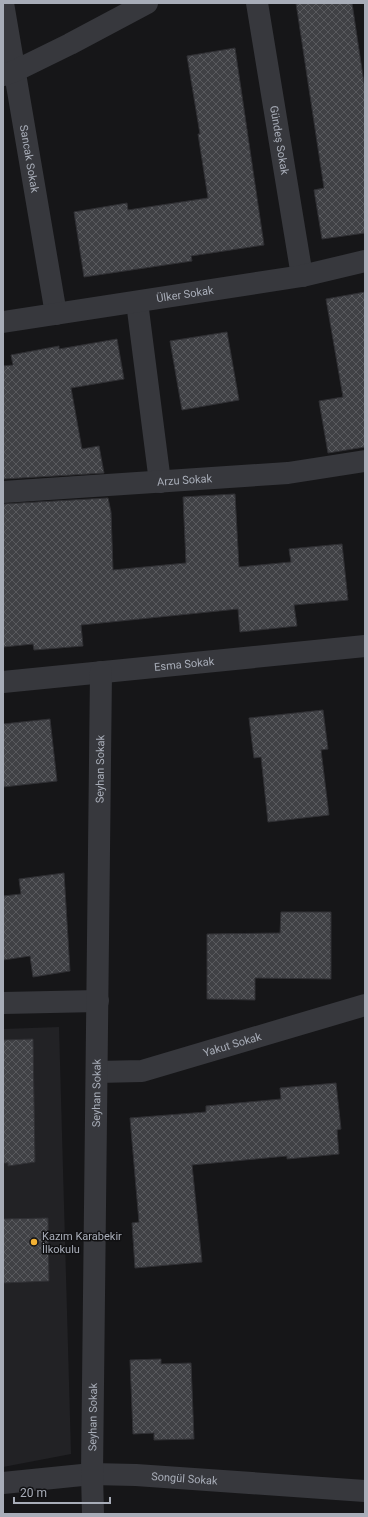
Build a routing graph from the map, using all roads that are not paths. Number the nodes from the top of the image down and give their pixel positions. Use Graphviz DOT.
graph roads {
  1 [pos="3,3"];
  2 [pos="147,3"];
  3 [pos="258,3"];
  4 [pos="9,73"];
  5 [pos="365,261"];
  6 [pos="302,276"];
  7 [pos="137,302"];
  8 [pos="56,314"];
  9 [pos="3,322"];
  10 [pos="365,461"];
  11 [pos="160,482"];
  12 [pos="3,492"];
  13 [pos="365,646"];
  14 [pos="101,672"];
  15 [pos="3,682"];
  16 [pos="98,1002"];
  17 [pos="3,1003"];
  18 [pos="365,1005"];
  19 [pos="97,1072"];
  20 [pos="92,1474"];
  21 [pos="3,1483"];
  22 [pos="365,1491"];
  23 [pos="93,1514"];
  1 -- 4 [label="street, Sancak Sokak"];
  2 -- 4 [label="street"];
  3 -- 6 [label="street, Gündeş Sokak"];
  4 -- 8 [label="street, Sancak Sokak"];
  5 -- 6 [label="street, Ülker Sokak"];
  6 -- 7 [label="street, Ülker Sokak"];
  7 -- 8 [label="street, Ülker Sokak"];
  7 -- 11 [label="street"];
  8 -- 9 [label="street, Ülker Sokak"];
  10 -- 11 [label="street, Arzu Sokak"];
  11 -- 12 [label="street, Arzu Sokak"];
  13 -- 14 [label="street, Esma Sokak"];
  14 -- 15 [label="street, Esma Sokak"];
  14 -- 16 [label="street, Seyhan Sokak"];
  16 -- 17 [label="street"];
  16 -- 19 [label="street, Seyhan Sokak"];
  18 -- 19 [label="street, Yakut Sokak"];
  19 -- 20 [label="street, Seyhan Sokak"];
  20 -- 21 [label="street, Songül Sokak"];
  20 -- 22 [label="street, Songül Sokak"];
  20 -- 23 [label="street, Seyhan Sokak"];
}
